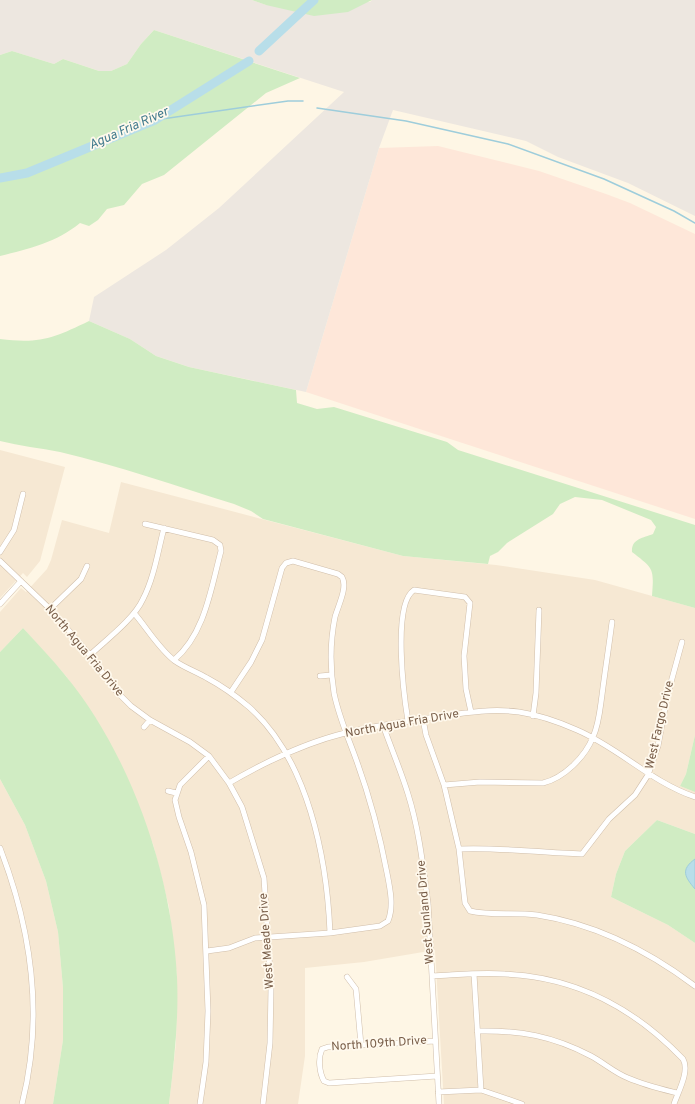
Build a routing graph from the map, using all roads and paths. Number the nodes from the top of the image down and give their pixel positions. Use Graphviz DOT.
graph roads {
  1 [pos="23,494"];
  2 [pos="145,524"];
  3 [pos="164,528"];
  4 [pos="0,552"];
  5 [pos="0,561"];
  6 [pos="87,566"];
  7 [pos="21,581"];
  8 [pos="0,604"];
  9 [pos="50,608"];
  10 [pos="539,610"];
  11 [pos="134,613"];
  12 [pos="612,622"];
  13 [pos="682,642"];
  14 [pos="90,655"];
  15 [pos="174,660"];
  16 [pos="331,674"];
  17 [pos="320,676"];
  18 [pos="231,692"];
  19 [pos="471,712"];
  20 [pos="533,716"];
  21 [pos="423,719"];
  22 [pos="150,720"];
  23 [pos="408,721"];
  24 [pos="383,725"];
  25 [pos="144,727"];
  26 [pos="345,733"];
  27 [pos="593,738"];
  28 [pos="287,754"];
  29 [pos="208,756"];
  30 [pos="648,775"];
  31 [pos="229,783"];
  32 [pos="444,785"];
  33 [pos="168,791"];
  34 [pos="176,793"];
  35 [pos="695,797"];
  36 [pos="0,848"];
  37 [pos="459,849"];
  38 [pos="330,933"];
  39 [pos="267,937"];
  40 [pos="207,951"];
  41 [pos="474,974"];
  42 [pos="432,976"];
  43 [pos="347,977"];
  44 [pos="695,986"];
  45 [pos="477,1031"];
  46 [pos="435,1040"];
  47 [pos="361,1045"];
  48 [pos="437,1076"];
  49 [pos="481,1090"];
  50 [pos="438,1092"];
  51 [pos="678,1093"];
  52 [pos="22,1104"];
  53 [pos="200,1104"];
  54 [pos="264,1104"];
  55 [pos="439,1104"];
  56 [pos="522,1104"];
  57 [pos="674,1104"];
  1 -- 4 [label="street"];
  2 -- 3 [label="street"];
  3 -- 11 [label="street"];
  3 -- 15 [label="street"];
  5 -- 7 [label="street, North Agua Fria Drive"];
  6 -- 9 [label="street"];
  7 -- 8 [label="street"];
  7 -- 9 [label="street, North Agua Fria Drive"];
  9 -- 14 [label="street, North Agua Fria Drive"];
  10 -- 20 [label="street"];
  11 -- 14 [label="street"];
  11 -- 15 [label="street"];
  12 -- 27 [label="street"];
  13 -- 30 [label="street, West Fargo Drive"];
  14 -- 22 [label="street, North Agua Fria Drive"];
  15 -- 18 [label="street"];
  16 -- 17 [label="street"];
  16 -- 18 [label="street"];
  16 -- 26 [label="street"];
  18 -- 28 [label="street"];
  19 -- 20 [label="street, North Agua Fria Drive"];
  19 -- 21 [label="street, North Agua Fria Drive"];
  19 -- 23 [label="street"];
  20 -- 27 [label="street, North Agua Fria Drive"];
  21 -- 23 [label="street, North Agua Fria Drive"];
  21 -- 32 [label="street"];
  22 -- 25 [label="street"];
  22 -- 29 [label="street, North Agua Fria Drive"];
  23 -- 24 [label="street, North Agua Fria Drive"];
  24 -- 26 [label="street, North Agua Fria Drive"];
  24 -- 42 [label="street, West Sunland Drive"];
  26 -- 28 [label="street, North Agua Fria Drive"];
  26 -- 38 [label="street"];
  27 -- 30 [label="street, North Agua Fria Drive"];
  27 -- 32 [label="street"];
  28 -- 31 [label="street, North Agua Fria Drive"];
  28 -- 38 [label="street"];
  29 -- 31 [label="street, North Agua Fria Drive"];
  29 -- 34 [label="street"];
  30 -- 35 [label="street, North Agua Fria Drive"];
  30 -- 37 [label="street, West Fargo Drive"];
  31 -- 39 [label="street, West Meade Drive"];
  32 -- 37 [label="street"];
  33 -- 34 [label="street"];
  34 -- 40 [label="street"];
  36 -- 52 [label="street"];
  37 -- 44 [label="street"];
  38 -- 39 [label="street"];
  39 -- 40 [label="street"];
  39 -- 54 [label="street, West Meade Drive"];
  40 -- 53 [label="street"];
  41 -- 42 [label="street"];
  41 -- 45 [label="street"];
  41 -- 51 [label="street"];
  42 -- 46 [label="street, West Sunland Drive"];
  43 -- 47 [label="street"];
  45 -- 49 [label="street"];
  45 -- 51 [label="street"];
  46 -- 47 [label="street, North 109th Drive"];
  46 -- 48 [label="street, West Sunland Drive"];
  47 -- 48 [label="street, North 109th Drive"];
  48 -- 50 [label="street, West Sunland Drive"];
  49 -- 50 [label="street"];
  49 -- 56 [label="street"];
  50 -- 55 [label="street, West Sunland Drive"];
  51 -- 57 [label="street"];
}
